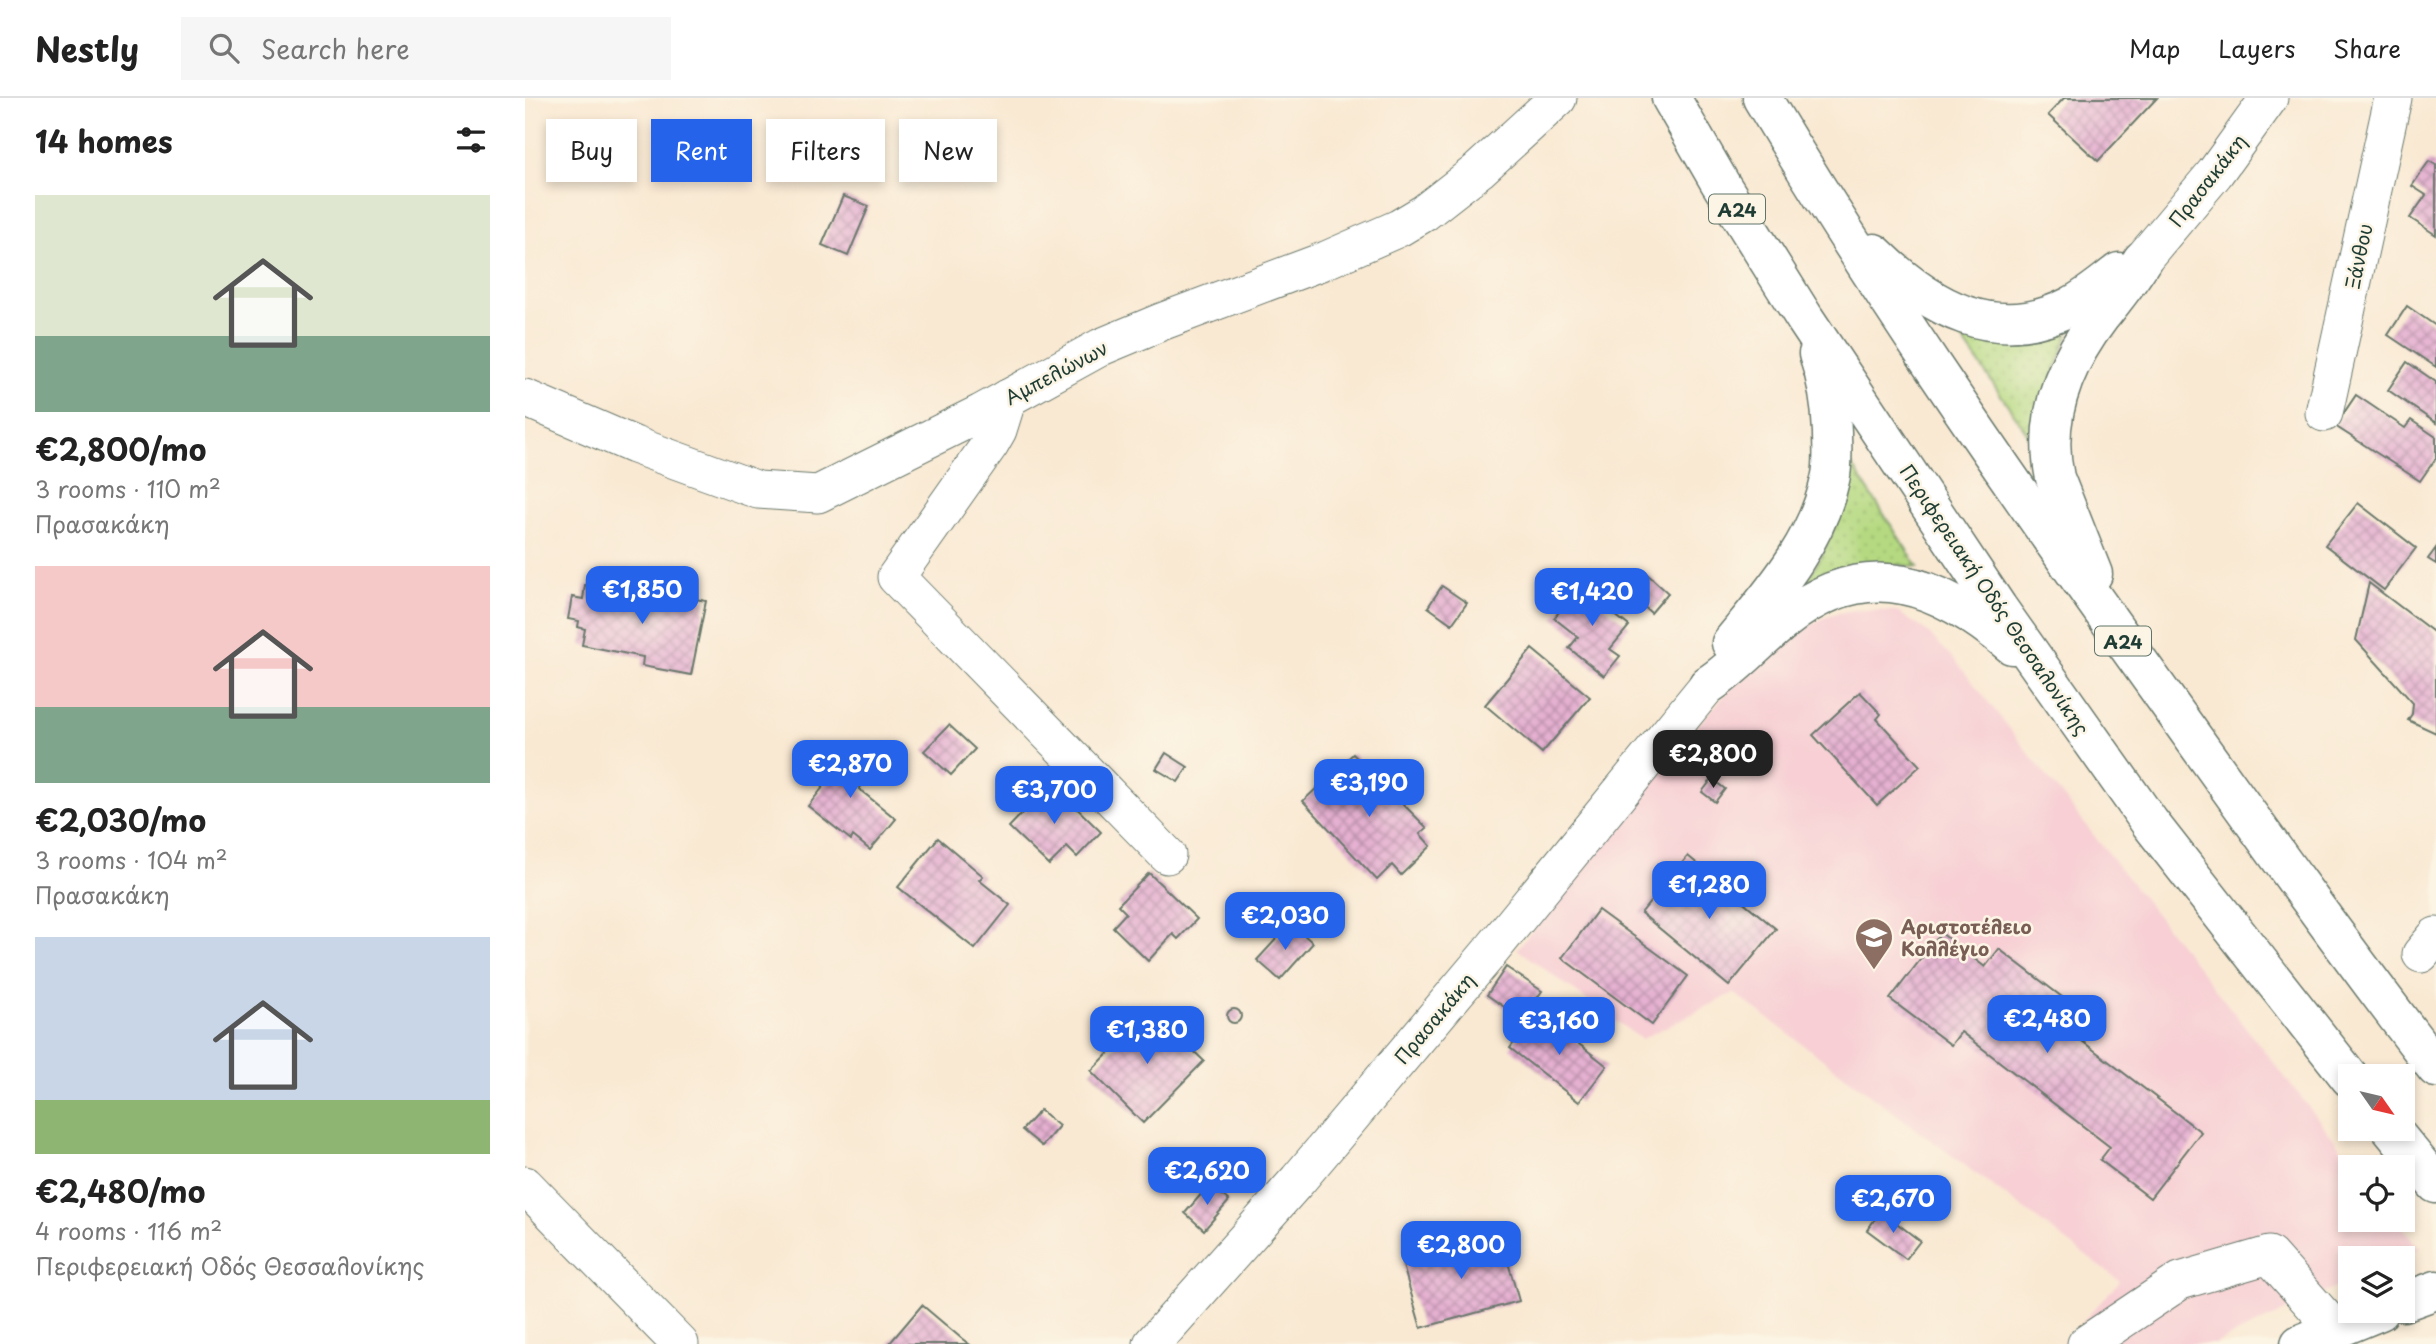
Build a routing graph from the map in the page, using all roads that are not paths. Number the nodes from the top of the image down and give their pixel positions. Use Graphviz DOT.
graph roads {
  1 [pos="1558,98"];
  2 [pos="1671,98"];
  3 [pos="1762,98"];
  4 [pos="2269,98"];
  5 [pos="2393,98"];
  6 [pos="1827,202"];
  7 [pos="2142,260"];
  8 [pos="1805,319"];
  9 [pos="525,398"];
  10 [pos="1008,398"];
  11 [pos="2324,413"];
  12 [pos="2114,627"];
  13 [pos="1708,685"];
  14 [pos="2052,685"];
  15 [pos="1167,855"];
  16 [pos="2339,1064"];
  17 [pos="2436,1068"];
  18 [pos="2401,1141"];
  19 [pos="2436,1184"];
  20 [pos="525,1185"];
  21 [pos="2436,1290"];
  22 [pos="2415,1298"];
  23 [pos="2350,1323"];
  24 [pos="2335,1329"];
  25 [pos="680,1344"];
  26 [pos="1152,1344"];
  27 [pos="2086,1344"];
  28 [pos="2300,1344"];
  1 -- 10 [label="street, Αμπελώνων"];
  2 -- 8 [label="main road, Περιφερειακή Οδός Θεσσαλονίκης / Α24"];
  3 -- 6 [label="main road, Α24"];
  4 -- 7 [label="street, Πρασακάκη"];
  5 -- 11 [label="street, Ξάνθου"];
  6 -- 7 [label="main road"];
  6 -- 12 [label="main road, Α24"];
  7 -- 12 [label="main road"];
  8 -- 13 [label="main road"];
  8 -- 14 [label="main road, Περιφερειακή Οδός Θεσσαλονίκης / Α24"];
  9 -- 10 [label="street, Αμπελώνων"];
  10 -- 15 [label="street"];
  12 -- 17 [label="main road, Α24"];
  13 -- 14 [label="main road"];
  13 -- 26 [label="street, Πρασακάκη"];
  14 -- 16 [label="main road, Περιφερειακή Οδός Θεσσαλονίκης / Α24"];
  18 -- 19 [label="main road"];
  20 -- 25 [label="street"];
  21 -- 22 [label="main road"];
  23 -- 24 [label="main road"];
  24 -- 27 [label="street"];
  24 -- 28 [label="main road"];
}
